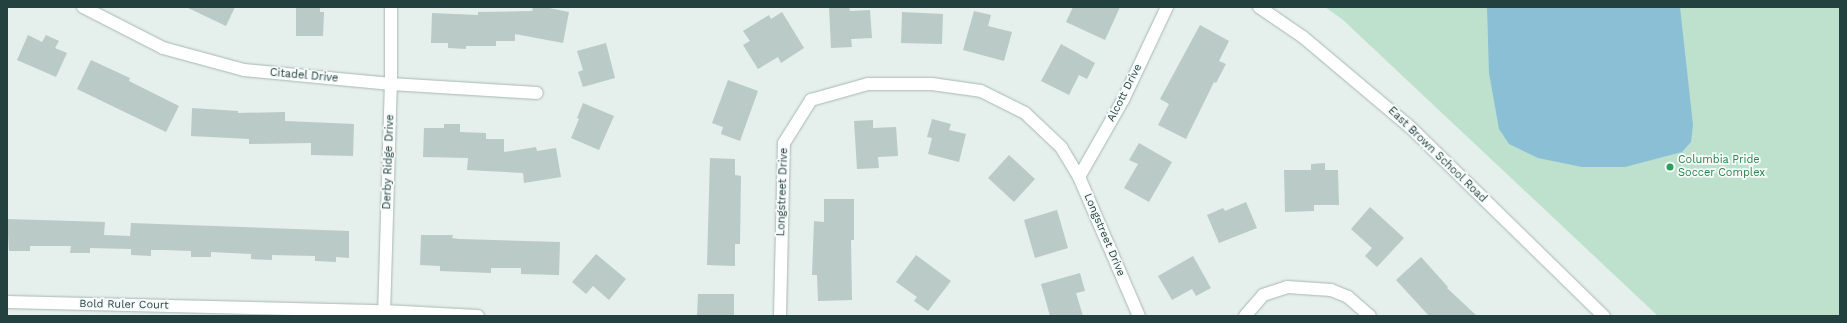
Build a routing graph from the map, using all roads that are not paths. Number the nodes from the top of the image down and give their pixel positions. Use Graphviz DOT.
graph roads {
  1 [pos="83,7"];
  2 [pos="391,7"];
  3 [pos="1167,7"];
  4 [pos="1259,7"];
  5 [pos="391,84"];
  6 [pos="537,93"];
  7 [pos="1079,177"];
  8 [pos="7,302"];
  9 [pos="384,314"];
  10 [pos="478,316"];
  11 [pos="780,316"];
  12 [pos="1139,316"];
  13 [pos="1245,316"];
  14 [pos="1370,316"];
  15 [pos="1604,316"];
  1 -- 5 [label="street, Citadel Drive"];
  2 -- 5 [label="street, Derby Ridge Drive"];
  3 -- 7 [label="street, Alcott Drive"];
  4 -- 15 [label="street, East Brown School Road"];
  5 -- 6 [label="street, Citadel Drive"];
  5 -- 9 [label="street, Derby Ridge Drive"];
  7 -- 11 [label="street, Longstreet Drive"];
  7 -- 12 [label="street, Longstreet Drive"];
  8 -- 9 [label="street, Bold Ruler Court"];
  9 -- 10 [label="street, Bold Ruler Court"];
  13 -- 14 [label="street"];
}
